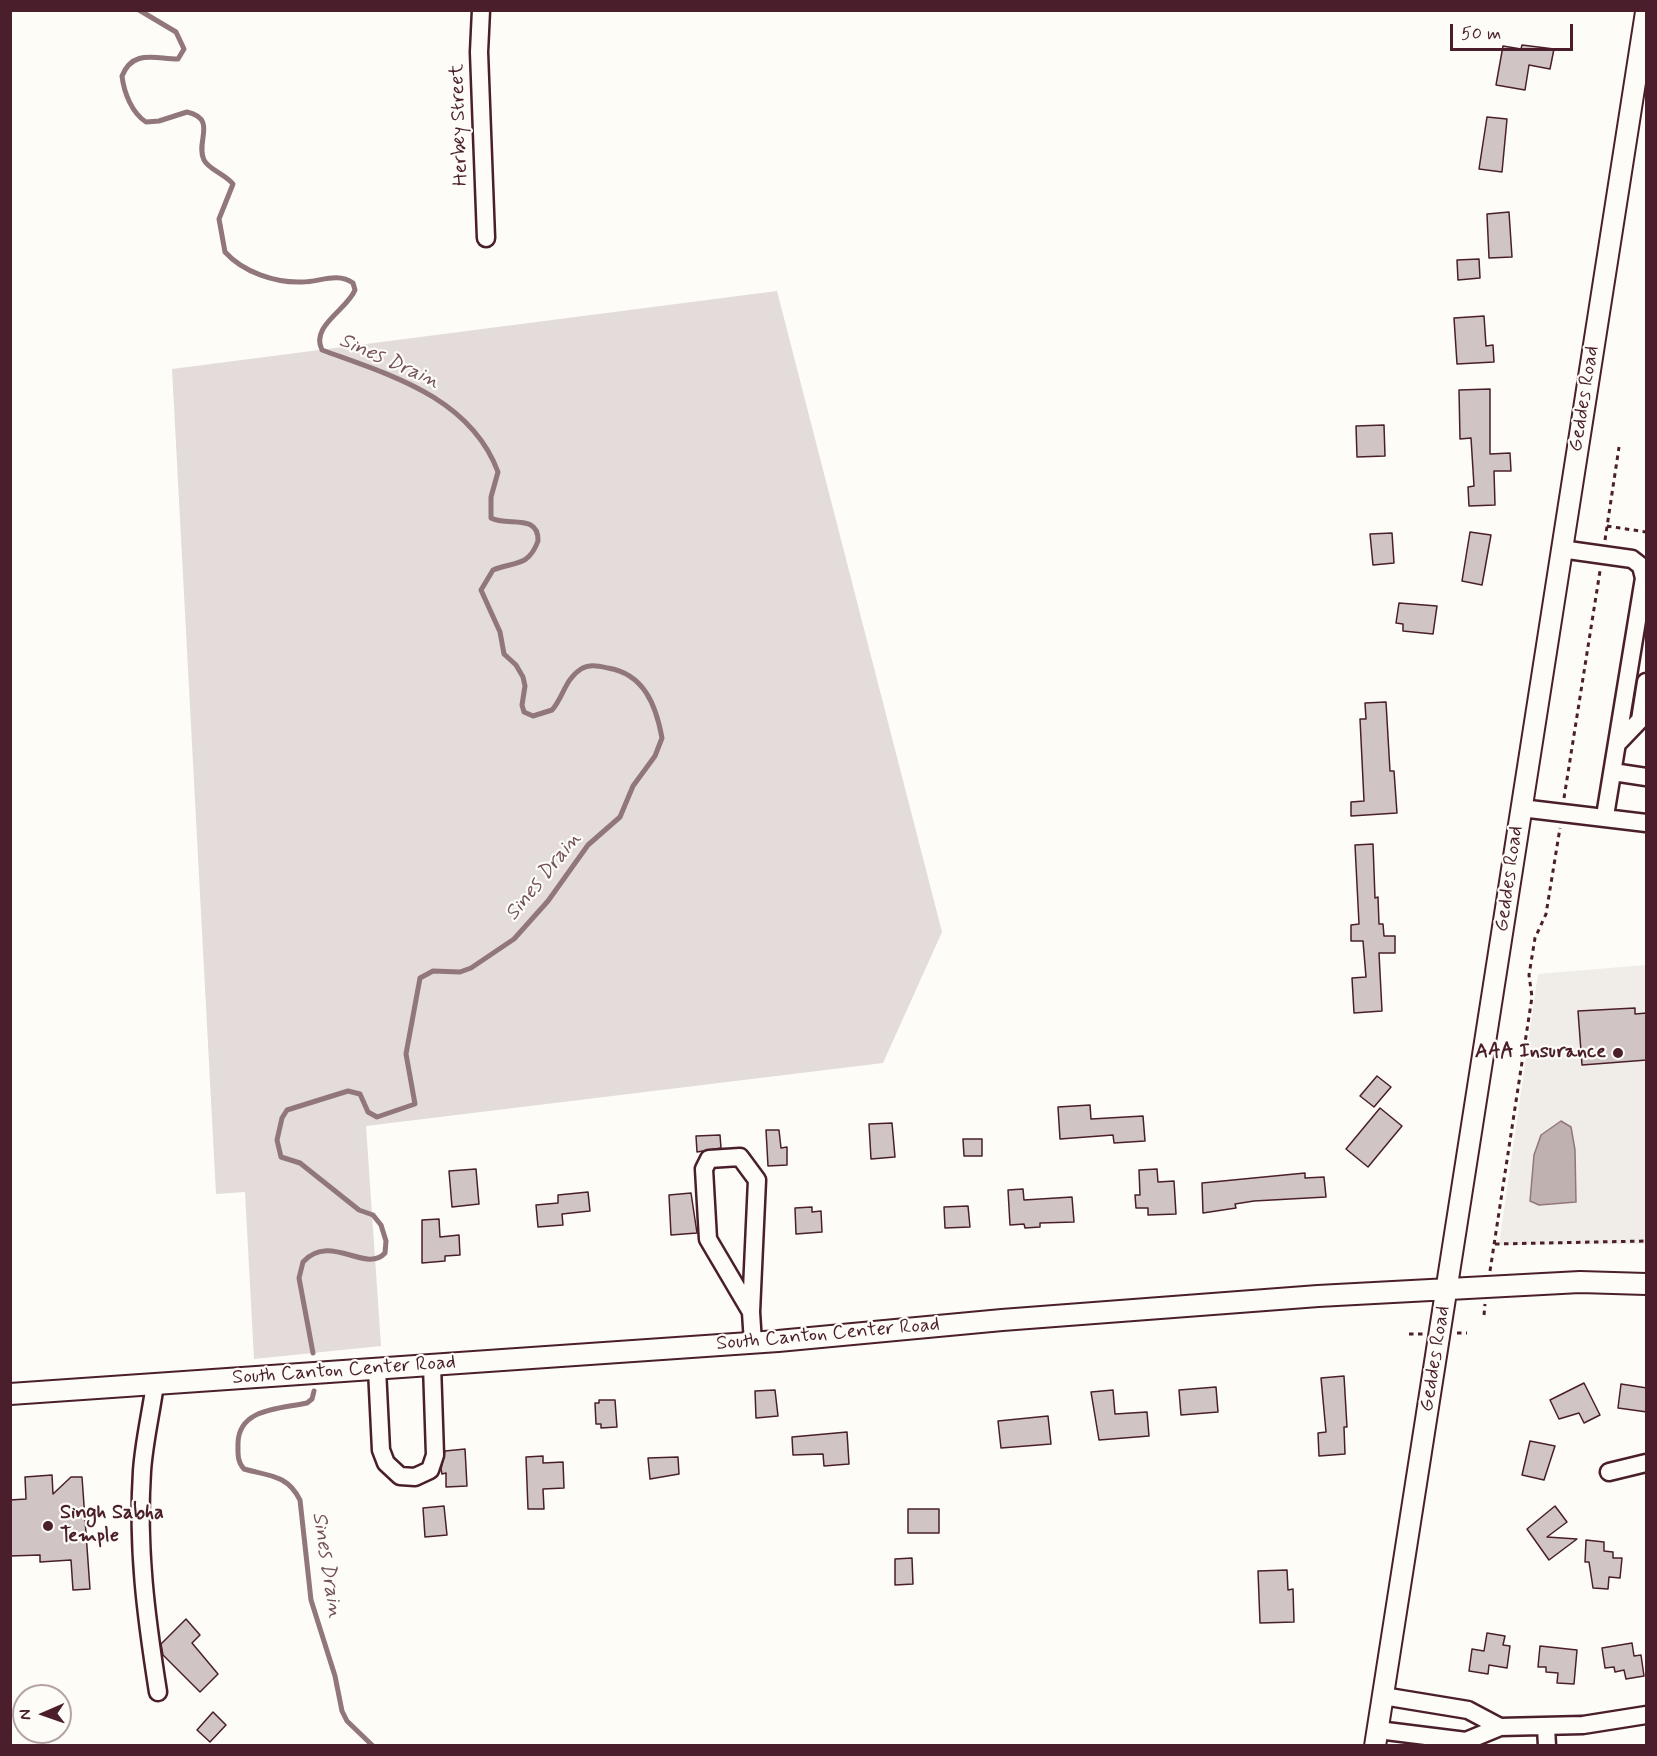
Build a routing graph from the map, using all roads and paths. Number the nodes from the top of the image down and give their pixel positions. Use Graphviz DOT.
graph roads {
  1 [pos="481,10"];
  2 [pos="1647,12"];
  3 [pos="486,238"];
  4 [pos="1619,447"];
  5 [pos="1607,526"];
  6 [pos="1647,532"];
  7 [pos="1561,549"];
  8 [pos="1603,554"];
  9 [pos="1645,580"];
  10 [pos="1647,682"];
  11 [pos="1617,744"];
  12 [pos="1613,772"];
  13 [pos="1647,777"];
  14 [pos="1521,808"];
  15 [pos="1562,812"];
  16 [pos="1605,816"];
  17 [pos="1647,823"];
  18 [pos="1647,1241"];
  19 [pos="1494,1244"];
  20 [pos="1493,1253"];
  21 [pos="1647,1284"];
  22 [pos="1448,1288"];
  23 [pos="751,1311"];
  24 [pos="753,1342"];
  25 [pos="432,1365"];
  26 [pos="377,1369"];
  27 [pos="155,1384"];
  28 [pos="10,1394"];
  29 [pos="1647,1463"];
  30 [pos="1609,1472"];
  31 [pos="158,1692"];
  32 [pos="1383,1696"];
  33 [pos="1647,1715"];
  34 [pos="1500,1727"];
  35 [pos="1546,1727"];
  36 [pos="1377,1738"];
  37 [pos="1547,1746"];
  1 -- 3 [label="street, Herbey Street"];
  2 -- 7 [label="main road, Geddes Road"];
  4 -- 5 [label="path"];
  5 -- 6 [label="path"];
  5 -- 8 [label="path"];
  7 -- 8 [label="street"];
  7 -- 14 [label="main road, Geddes Road"];
  8 -- 9 [label="street"];
  8 -- 15 [label="path"];
  9 -- 11 [label="street"];
  10 -- 11 [label="street"];
  11 -- 12 [label="street"];
  12 -- 13 [label="street"];
  12 -- 16 [label="street"];
  14 -- 15 [label="street"];
  14 -- 22 [label="main road, Geddes Road"];
  15 -- 16 [label="street"];
  15 -- 19 [label="path"];
  16 -- 17 [label="street"];
  18 -- 19 [label="path"];
  19 -- 20 [label="path"];
  21 -- 22 [label="main road, South Canton Center Road"];
  22 -- 24 [label="main road, South Canton Center Road"];
  22 -- 32 [label="main road, Geddes Road"];
  23 -- 23 [label="street"];
  23 -- 24 [label="street"];
  24 -- 25 [label="main road, South Canton Center Road"];
  25 -- 26 [label="main road, South Canton Center Road"];
  25 -- 26 [label="street"];
  26 -- 27 [label="main road, South Canton Center Road"];
  27 -- 28 [label="main road, South Canton Center Road"];
  27 -- 31 [label="street"];
  29 -- 30 [label="street"];
  32 -- 34 [label="street"];
  32 -- 36 [label="main road, Geddes Road"];
  33 -- 35 [label="street"];
  34 -- 35 [label="street"];
  34 -- 36 [label="street"];
  35 -- 37 [label="street"];
}
